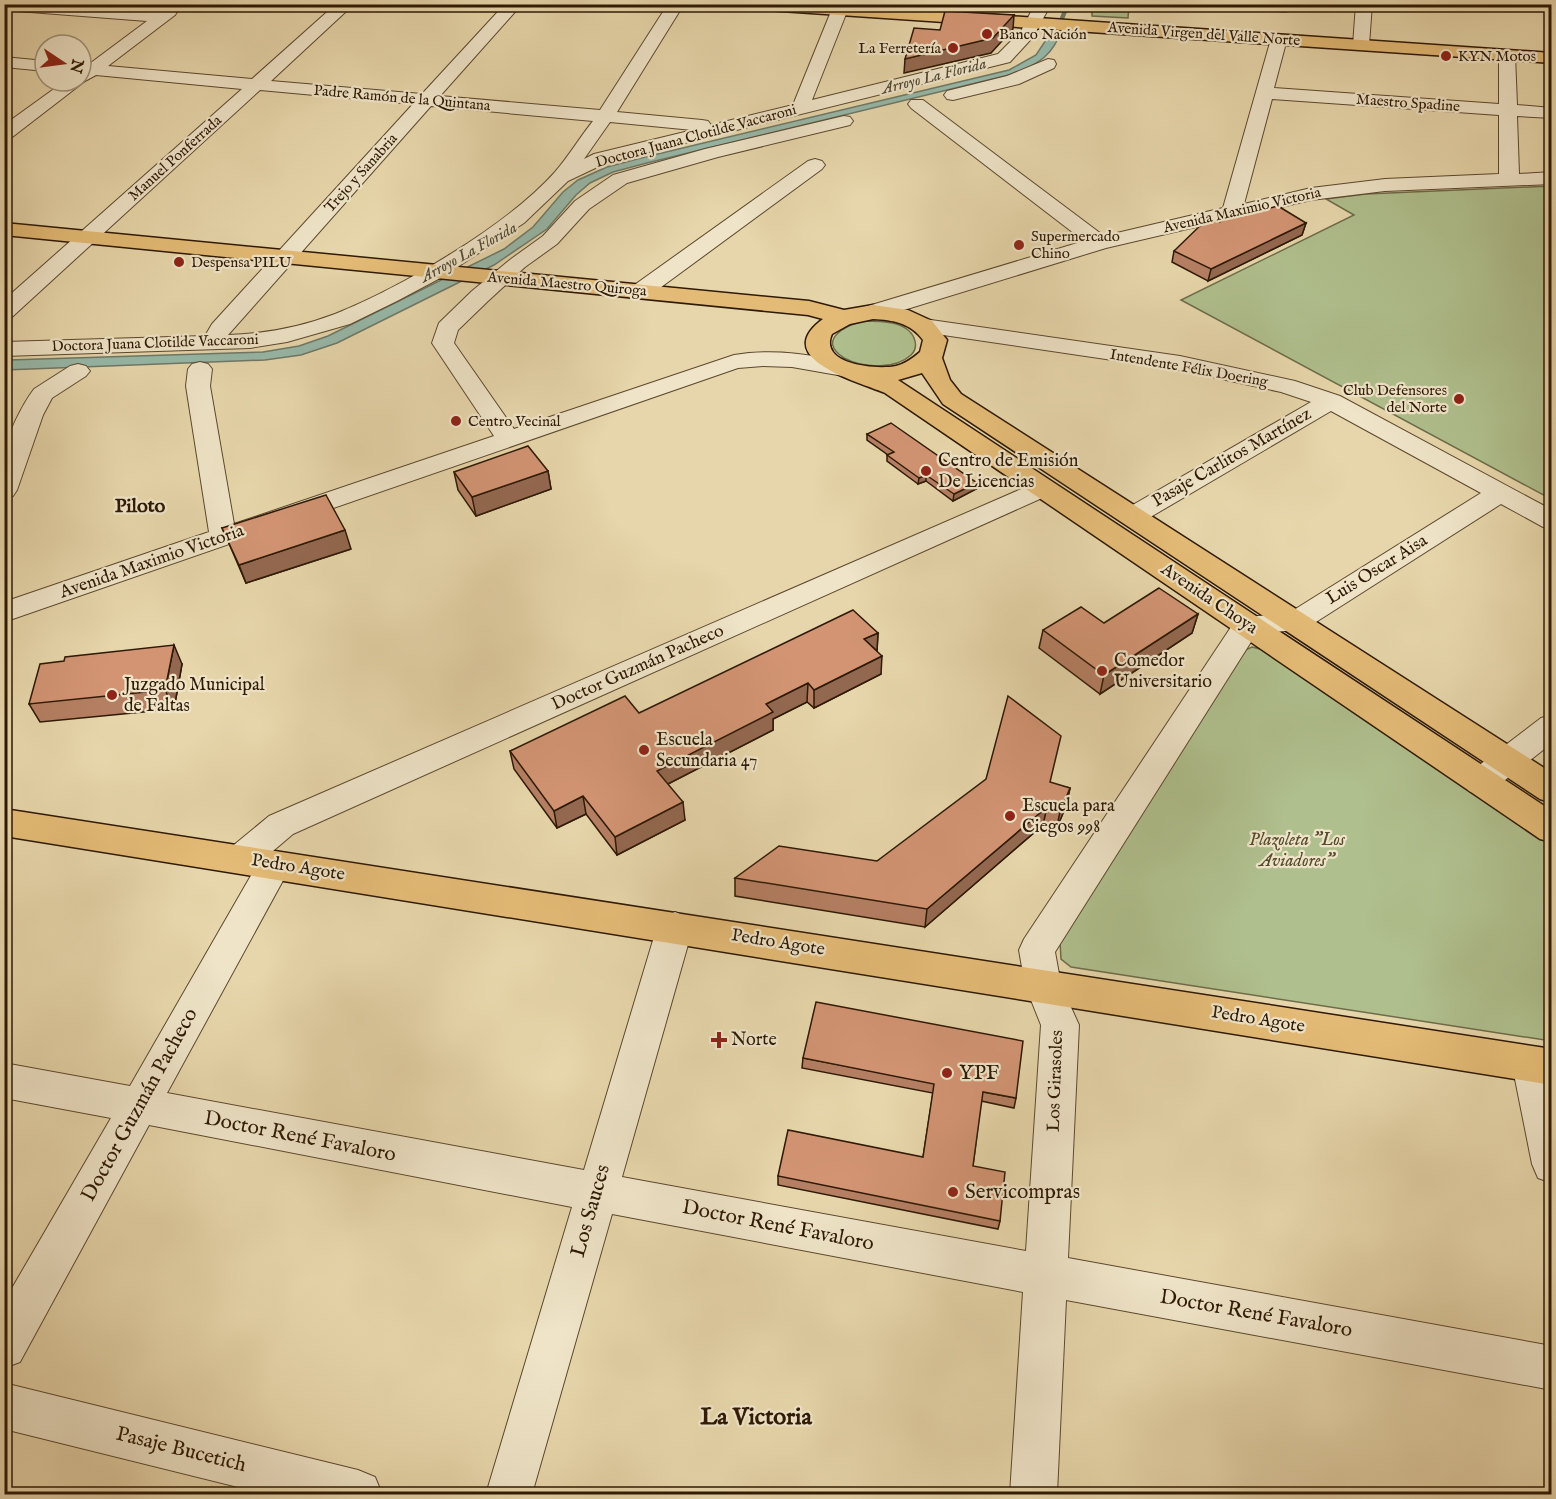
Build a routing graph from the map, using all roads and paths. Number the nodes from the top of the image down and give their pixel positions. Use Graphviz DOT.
graph roads {
  1 [pos="179,4"];
  2 [pos="346,4"];
  3 [pos="514,4"];
  4 [pos="676,4"];
  5 [pos="750,4"];
  6 [pos="1043,4"];
  7 [pos="1364,4"];
  8 [pos="4,5"];
  9 [pos="840,7"];
  10 [pos="162,17"];
  11 [pos="1040,24"];
  12 [pos="1279,39"];
  13 [pos="1361,45"];
  14 [pos="1507,55"];
  15 [pos="1551,57"];
  16 [pos="4,62"];
  17 [pos="1048,64"];
  18 [pos="33,65"];
  19 [pos="93,66"];
  20 [pos="93,73"];
  21 [pos="257,85"];
  22 [pos="60,93"];
  23 [pos="1263,93"];
  24 [pos="427,100"];
  25 [pos="917,104"];
  26 [pos="800,109"];
  27 [pos="894,109"];
  28 [pos="1510,110"];
  29 [pos="1551,113"];
  30 [pos="605,116"];
  31 [pos="860,117"];
  32 [pos="723,127"];
  33 [pos="4,134"];
  34 [pos="815,165"];
  35 [pos="561,177"];
  36 [pos="1551,178"];
  37 [pos="1509,180"];
  38 [pos="1232,211"];
  39 [pos="4,229"];
  40 [pos="88,237"];
  41 [pos="1100,243"];
  42 [pos="285,257"];
  43 [pos="443,272"];
  44 [pos="493,277"];
  45 [pos="641,291"];
  46 [pos="941,291"];
  47 [pos="4,312"];
  48 [pos="873,312"];
  49 [pos="842,317"];
  50 [pos="922,325"];
  51 [pos="1010,340"];
  52 [pos="212,343"];
  53 [pos="4,349"];
  54 [pos="931,357"];
  55 [pos="200,369"];
  56 [pos="78,371"];
  57 [pos="856,372"];
  58 [pos="1330,401"];
  59 [pos="509,440"];
  60 [pos="5,485"];
  61 [pos="1042,488"];
  62 [pos="1500,493"];
  63 [pos="1133,516"];
  64 [pos="1551,521"];
  65 [pos="223,537"];
  66 [pos="4,612"];
  67 [pos="1295,622"];
  68 [pos="1247,625"];
  69 [pos="1551,726"];
  70 [pos="1507,761"];
  71 [pos="1480,782"];
  72 [pos="1551,790"];
  73 [pos="4,822"];
  74 [pos="1551,829"];
  75 [pos="258,862"];
  76 [pos="675,927"];
  77 [pos="1043,985"];
  78 [pos="1541,1066"];
  79 [pos="4,1080"];
  80 [pos="138,1107"];
  81 [pos="1551,1164"];
  82 [pos="596,1192"];
  83 [pos="1046,1276"];
  84 [pos="4,1346"];
  85 [pos="1551,1368"];
  86 [pos="4,1406"];
  87 [pos="358,1494"];
  88 [pos="509,1494"];
  89 [pos="1033,1494"];
  1 -- 10 [label="street"];
  2 -- 21 [label="street, Manuel Ponferrada"];
  3 -- 24 [label="street, Trejo y Sanabria"];
  4 -- 30 [label="street"];
  5 -- 9 [label="main road, Avenida Virgen del Valle Norte"];
  6 -- 11 [label="street, Doctora Juana Clotilde Vaccaroni"];
  7 -- 13 [label="street"];
  8 -- 10 [label="street"];
  9 -- 11 [label="main road, Avenida Virgen del Valle Norte"];
  9 -- 26 [label="street"];
  10 -- 19 [label="street"];
  11 -- 12 [label="main road, Avenida Virgen del Valle Norte"];
  11 -- 26 [label="street, Doctora Juana Clotilde Vaccaroni"];
  12 -- 13 [label="main road, Avenida Virgen del Valle Norte"];
  12 -- 23 [label="street"];
  13 -- 14 [label="main road, Avenida Virgen del Valle Norte"];
  14 -- 15 [label="main road, Avenida Virgen del Valle Norte"];
  14 -- 28 [label="street"];
  16 -- 18 [label="street"];
  17 -- 25 [label="street"];
  20 -- 21 [label="street, Padre Ramón de la Quintana"];
  21 -- 24 [label="street, Padre Ramón de la Quintana"];
  21 -- 40 [label="street, Manuel Ponferrada"];
  22 -- 33 [label="street"];
  23 -- 28 [label="street, Maestro Spadine"];
  23 -- 38 [label="street"];
  24 -- 30 [label="street, Padre Ramón de la Quintana"];
  24 -- 42 [label="street, Trejo y Sanabria"];
  25 -- 27 [label="street"];
  25 -- 41 [label="street"];
  26 -- 32 [label="street, Doctora Juana Clotilde Vaccaroni"];
  28 -- 29 [label="street, Maestro Spadine"];
  28 -- 37 [label="street"];
  30 -- 32 [label="street, Padre Ramón de la Quintana"];
  30 -- 35 [label="street"];
  31 -- 44 [label="street"];
  32 -- 35 [label="street, Doctora Juana Clotilde Vaccaroni"];
  34 -- 45 [label="street"];
  35 -- 43 [label="street, Doctora Juana Clotilde Vaccaroni"];
  36 -- 37 [label="street, Avenida Maximio Victoria"];
  37 -- 38 [label="street, Avenida Maximio Victoria"];
  38 -- 41 [label="street, Avenida Maximio Victoria"];
  39 -- 40 [label="main road, Avenida Maestro Quiroga"];
  40 -- 42 [label="main road, Avenida Maestro Quiroga"];
  40 -- 47 [label="street, Manuel Ponferrada"];
  41 -- 46 [label="street, Avenida Maximio Victoria"];
  42 -- 43 [label="main road, Avenida Maestro Quiroga"];
  42 -- 52 [label="street, Trejo y Sanabria"];
  43 -- 44 [label="main road, Avenida Maestro Quiroga"];
  43 -- 52 [label="street, Doctora Juana Clotilde Vaccaroni"];
  44 -- 45 [label="main road, Avenida Maestro Quiroga"];
  44 -- 59 [label="street"];
  45 -- 49 [label="main road, Avenida Maestro Quiroga"];
  46 -- 48 [label="street, Avenida Maximio Victoria"];
  46 -- 50 [label="street"];
  48 -- 49 [label="main road"];
  48 -- 50 [label="main road"];
  49 -- 57 [label="main road, Avenida Choya"];
  50 -- 51 [label="street, Intendente Félix Doering"];
  50 -- 54 [label="main road, Avenida Choya"];
  51 -- 54 [label="street, Intendente Félix Doering"];
  51 -- 58 [label="street, Intendente Félix Doering"];
  52 -- 53 [label="street, Doctora Juana Clotilde Vaccaroni"];
  54 -- 57 [label="main road"];
  54 -- 63 [label="main road, Avenida Choya"];
  55 -- 65 [label="street"];
  56 -- 60 [label="street"];
  57 -- 59 [label="street, Avenida Maximio Victoria"];
  57 -- 61 [label="main road, Avenida Choya"];
  58 -- 62 [label="street, Intendente Félix Doering"];
  58 -- 63 [label="street, Pasaje Carlitos Martínez"];
  59 -- 65 [label="street, Avenida Maximio Victoria"];
  61 -- 68 [label="main road, Avenida Choya"];
  61 -- 75 [label="street, Doctor Guzmán Pacheco"];
  62 -- 64 [label="street, Intendente Félix Doering"];
  62 -- 67 [label="street, Luis Oscar Aisa"];
  63 -- 67 [label="main road, Avenida Choya"];
  65 -- 66 [label="street, Avenida Maximio Victoria"];
  67 -- 68 [label="street, Luis Oscar Aisa"];
  67 -- 70 [label="main road, Avenida Choya"];
  68 -- 71 [label="main road, Avenida Choya"];
  68 -- 77 [label="street, Los Girasoles"];
  69 -- 70 [label="street"];
  70 -- 71 [label="street"];
  70 -- 72 [label="main road, Avenida Choya"];
  71 -- 74 [label="main road, Avenida Choya"];
  73 -- 75 [label="main road, Pedro Agote"];
  75 -- 76 [label="main road, Pedro Agote"];
  75 -- 80 [label="street, Doctor Guzmán Pacheco"];
  76 -- 77 [label="main road, Pedro Agote"];
  76 -- 82 [label="street, Los Sauces"];
  77 -- 78 [label="main road, Pedro Agote"];
  77 -- 83 [label="street, Los Girasoles"];
  78 -- 81 [label="street"];
  79 -- 80 [label="street, Doctor René Favaloro"];
  80 -- 82 [label="street, Doctor René Favaloro"];
  80 -- 84 [label="street, Doctor Guzmán Pacheco"];
  82 -- 83 [label="street, Doctor René Favaloro"];
  82 -- 88 [label="street, Los Sauces"];
  83 -- 85 [label="street, Doctor René Favaloro"];
  83 -- 89 [label="street, Los Girasoles"];
  86 -- 87 [label="street, Pasaje Bucetich"];
}
